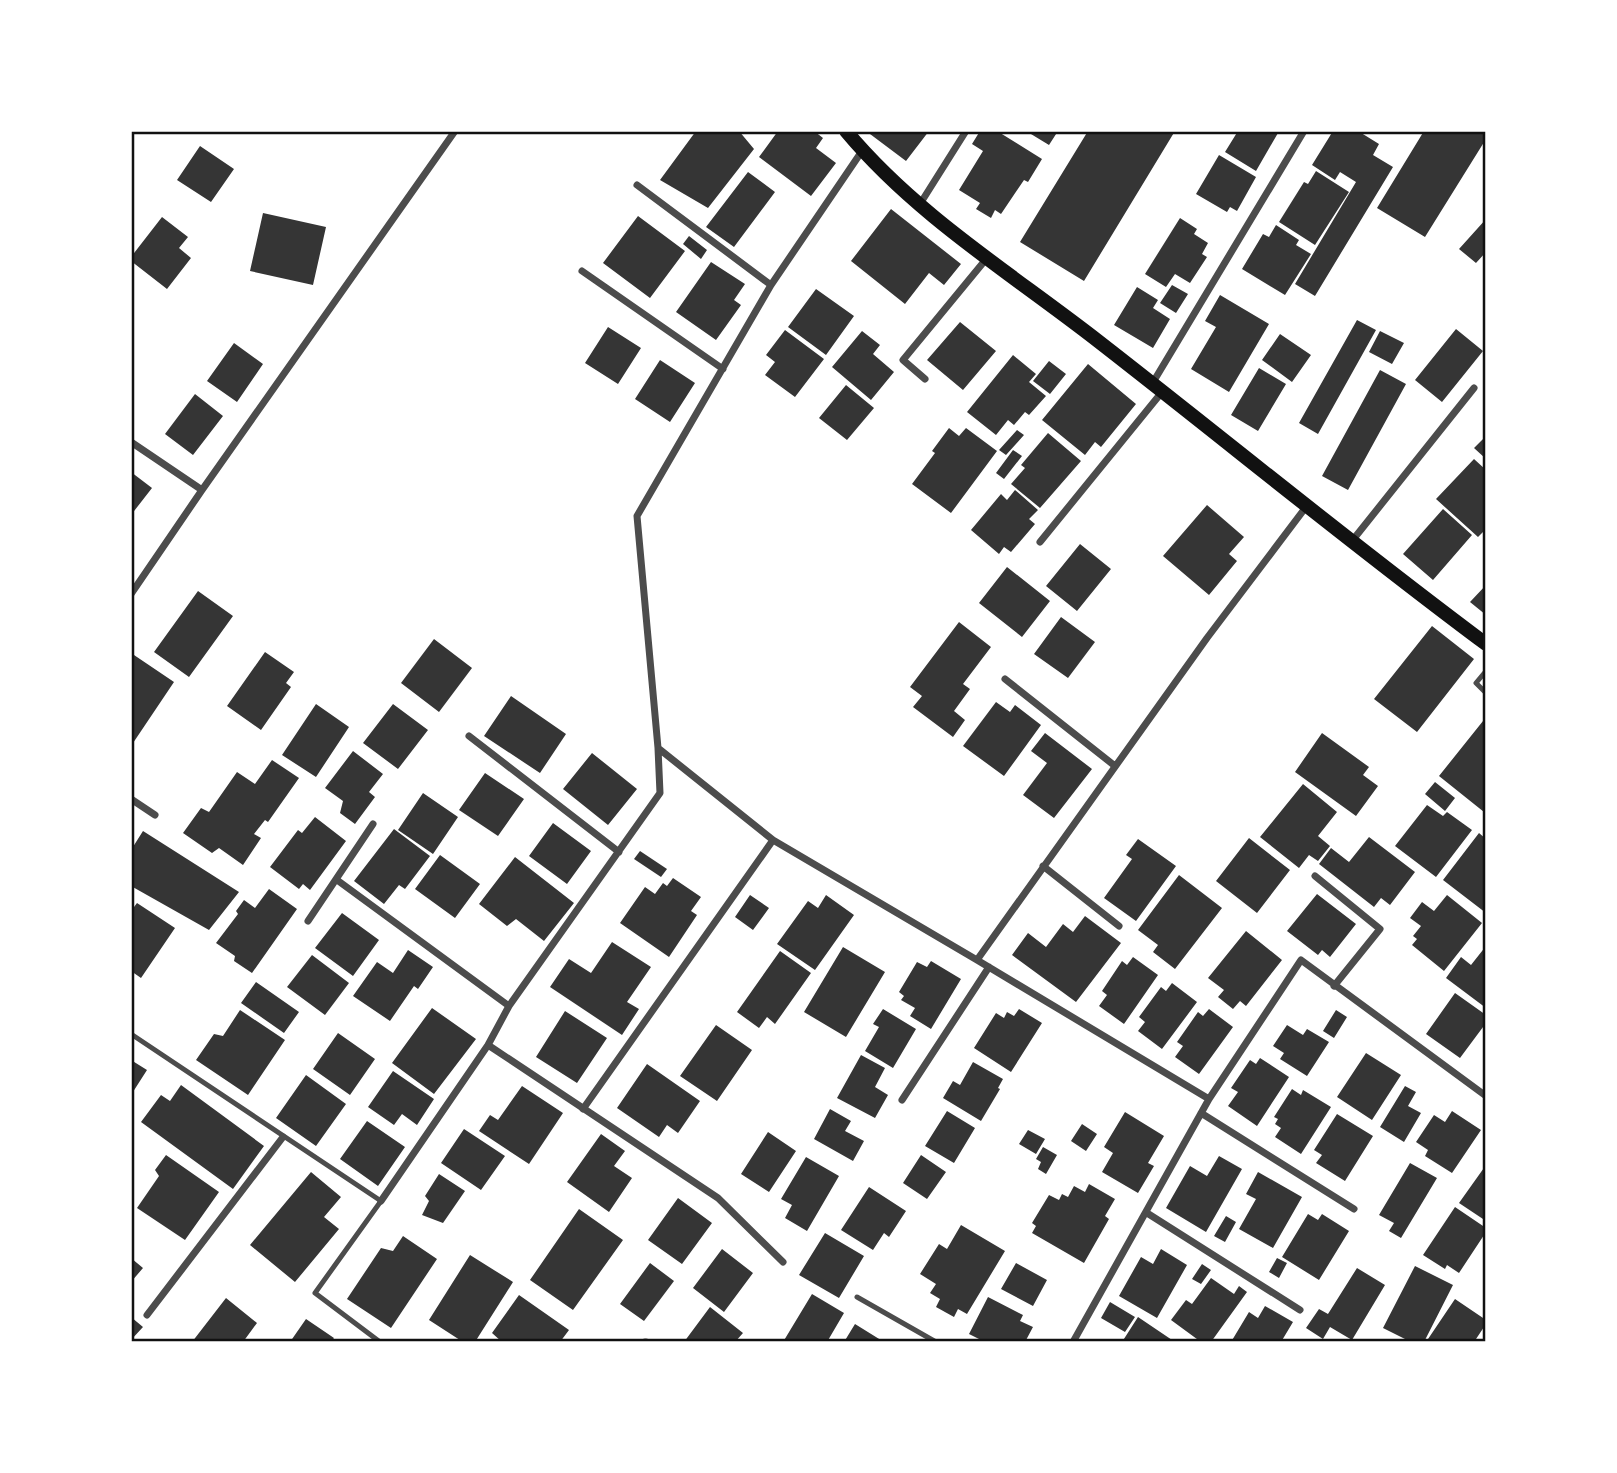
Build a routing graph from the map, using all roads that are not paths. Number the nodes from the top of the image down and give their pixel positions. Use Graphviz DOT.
graph roads {
  1 [pos="455,131"];
  2 [pos="846,131"];
  3 [pos="966,131"];
  4 [pos="1304,131"];
  5 [pos="862,150"];
  6 [pos="637,185"];
  7 [pos="920,204"];
  8 [pos="987,258"];
  9 [pos="582,271"];
  10 [pos="771,285"];
  11 [pos="723,369"];
  12 [pos="925,379"];
  13 [pos="1474,387"];
  14 [pos="1157,388"];
  15 [pos="131,442"];
  16 [pos="202,490"];
  17 [pos="1307,508"];
  18 [pos="1352,541"];
  19 [pos="1040,542"];
  20 [pos="131,594"];
  21 [pos="1486,644"];
  22 [pos="1486,671"];
  23 [pos="1005,679"];
  24 [pos="1486,693"];
  25 [pos="469,736"];
  26 [pos="659,748"];
  27 [pos="1115,766"];
  28 [pos="131,799"];
  29 [pos="155,816"];
  30 [pos="373,824"];
  31 [pos="773,840"];
  32 [pos="619,852"];
  33 [pos="1043,866"];
  34 [pos="1315,876"];
  35 [pos="337,880"];
  36 [pos="308,921"];
  37 [pos="1119,926"];
  38 [pos="977,960"];
  39 [pos="989,967"];
  40 [pos="1334,986"];
  41 [pos="509,1006"];
  42 [pos="131,1034"];
  43 [pos="488,1045"];
  44 [pos="1486,1096"];
  45 [pos="902,1100"];
  46 [pos="1209,1100"];
  47 [pos="583,1109"];
  48 [pos="1201,1113"];
  49 [pos="283,1137"];
  50 [pos="381,1200"];
  51 [pos="1354,1209"];
  52 [pos="1147,1213"];
  53 [pos="783,1262"];
  54 [pos="857,1297"];
  55 [pos="1300,1310"];
  56 [pos="147,1315"];
  57 [pos="380,1342"];
  58 [pos="936,1342"];
  59 [pos="1073,1342"];
  1 -- 16 [label="street"];
  2 -- 5 [label="main road"];
  3 -- 7 [label="street"];
  4 -- 14 [label="street"];
  5 -- 7 [label="main road"];
  5 -- 10 [label="street"];
  6 -- 10 [label="street"];
  7 -- 8 [label="main road"];
  8 -- 12 [label="street"];
  8 -- 14 [label="main road"];
  9 -- 11 [label="street"];
  10 -- 11 [label="street"];
  11 -- 26 [label="street"];
  13 -- 18 [label="street"];
  14 -- 17 [label="main road"];
  14 -- 19 [label="street"];
  15 -- 16 [label="street"];
  16 -- 20 [label="street"];
  17 -- 18 [label="main road"];
  17 -- 27 [label="street"];
  18 -- 21 [label="main road"];
  22 -- 24 [label="lane"];
  23 -- 27 [label="street"];
  25 -- 32 [label="street"];
  26 -- 31 [label="street"];
  26 -- 32 [label="street"];
  27 -- 33 [label="street"];
  28 -- 29 [label="street"];
  30 -- 35 [label="street"];
  31 -- 38 [label="street"];
  31 -- 47 [label="street"];
  32 -- 41 [label="street"];
  33 -- 37 [label="street"];
  33 -- 38 [label="street"];
  34 -- 40 [label="street"];
  35 -- 36 [label="street"];
  35 -- 41 [label="street"];
  38 -- 39 [label="street"];
  39 -- 45 [label="street"];
  39 -- 46 [label="street"];
  40 -- 44 [label="street"];
  40 -- 46 [label="street"];
  41 -- 43 [label="street"];
  42 -- 49 [label="lane"];
  43 -- 47 [label="street"];
  43 -- 50 [label="street"];
  46 -- 48 [label="street"];
  47 -- 53 [label="street"];
  48 -- 51 [label="street"];
  48 -- 52 [label="street"];
  49 -- 50 [label="lane"];
  49 -- 56 [label="street"];
  50 -- 57 [label="lane"];
  52 -- 55 [label="street"];
  52 -- 59 [label="street"];
  54 -- 58 [label="lane"];
}
